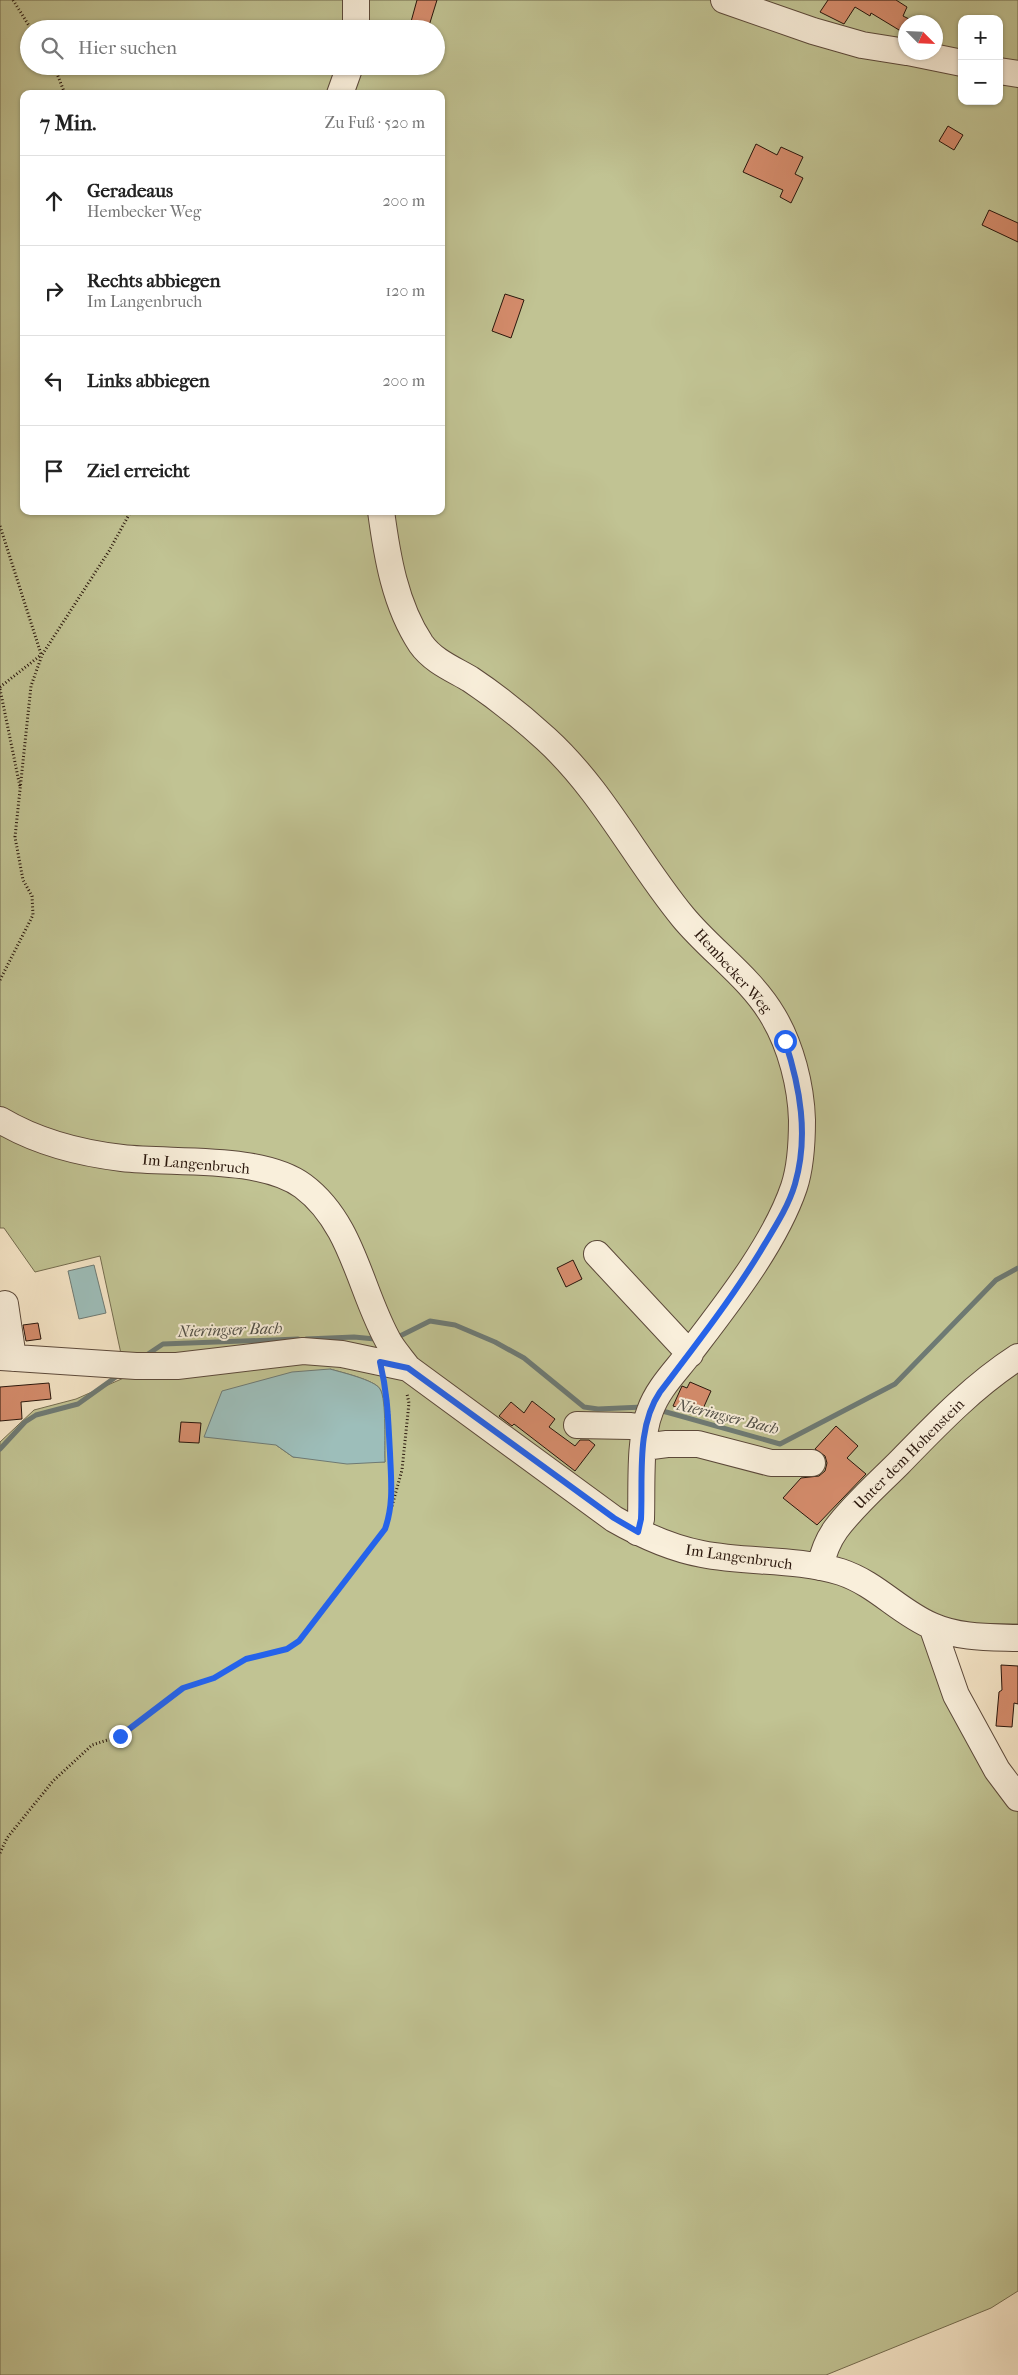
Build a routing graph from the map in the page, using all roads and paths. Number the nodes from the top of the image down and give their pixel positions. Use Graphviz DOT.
graph roads {
  1 [pos="13,0"];
  2 [pos="356,0"];
  3 [pos="724,0"];
  4 [pos="25,20"];
  5 [pos="356,20"];
  6 [pos="898,51"];
  7 [pos="943,59"];
  8 [pos="958,62"];
  9 [pos="1003,72"];
  10 [pos="1018,74"];
  11 [pos="58,75"];
  12 [pos="347,75"];
  13 [pos="63,90"];
  14 [pos="341,90"];
  15 [pos="129,515"];
  16 [pos="382,515"];
  17 [pos="0,526"];
  18 [pos="42,655"];
  19 [pos="0,688"];
  20 [pos="21,790"];
  21 [pos="0,980"];
  22 [pos="0,1120"];
  23 [pos="597,1254"];
  24 [pos="6,1304"];
  25 [pos="690,1354"];
  26 [pos="6,1357"];
  27 [pos="1018,1357"];
  28 [pos="380,1362"];
  29 [pos="407,1377"];
  30 [pos="648,1423"];
  31 [pos="577,1425"];
  32 [pos="812,1463"];
  33 [pos="390,1514"];
  34 [pos="638,1532"];
  35 [pos="820,1567"];
  36 [pos="932,1626"];
  37 [pos="1018,1638"];
  38 [pos="1018,1798"];
  39 [pos="0,1854"];
  1 -- 4 [label="path"];
  2 -- 5 [label="street"];
  3 -- 6 [label="street"];
  7 -- 8 [label="street"];
  9 -- 10 [label="street"];
  11 -- 13 [label="path"];
  12 -- 14 [label="street"];
  15 -- 18 [label="path"];
  16 -- 25 [label="street, Hembecker Weg"];
  17 -- 18 [label="path"];
  18 -- 19 [label="path"];
  18 -- 20 [label="path"];
  19 -- 20 [label="path"];
  20 -- 21 [label="path"];
  22 -- 29 [label="street, Im Langenbruch"];
  23 -- 25 [label="street"];
  24 -- 26 [label="street"];
  25 -- 30 [label="street, Hembecker Weg"];
  26 -- 28 [label="street, Im Langenbruch"];
  27 -- 35 [label="street, Unter dem Hohenstein"];
  28 -- 29 [label="street, Im Langenbruch"];
  28 -- 33 [label="path"];
  29 -- 33 [label="path"];
  29 -- 34 [label="street, Im Langenbruch"];
  30 -- 31 [label="street"];
  30 -- 32 [label="street"];
  30 -- 34 [label="street"];
  33 -- 39 [label="path"];
  34 -- 35 [label="street, Im Langenbruch"];
  35 -- 36 [label="street, Im Langenbruch"];
  36 -- 37 [label="street, Im Langenbruch"];
  36 -- 38 [label="street"];
}
